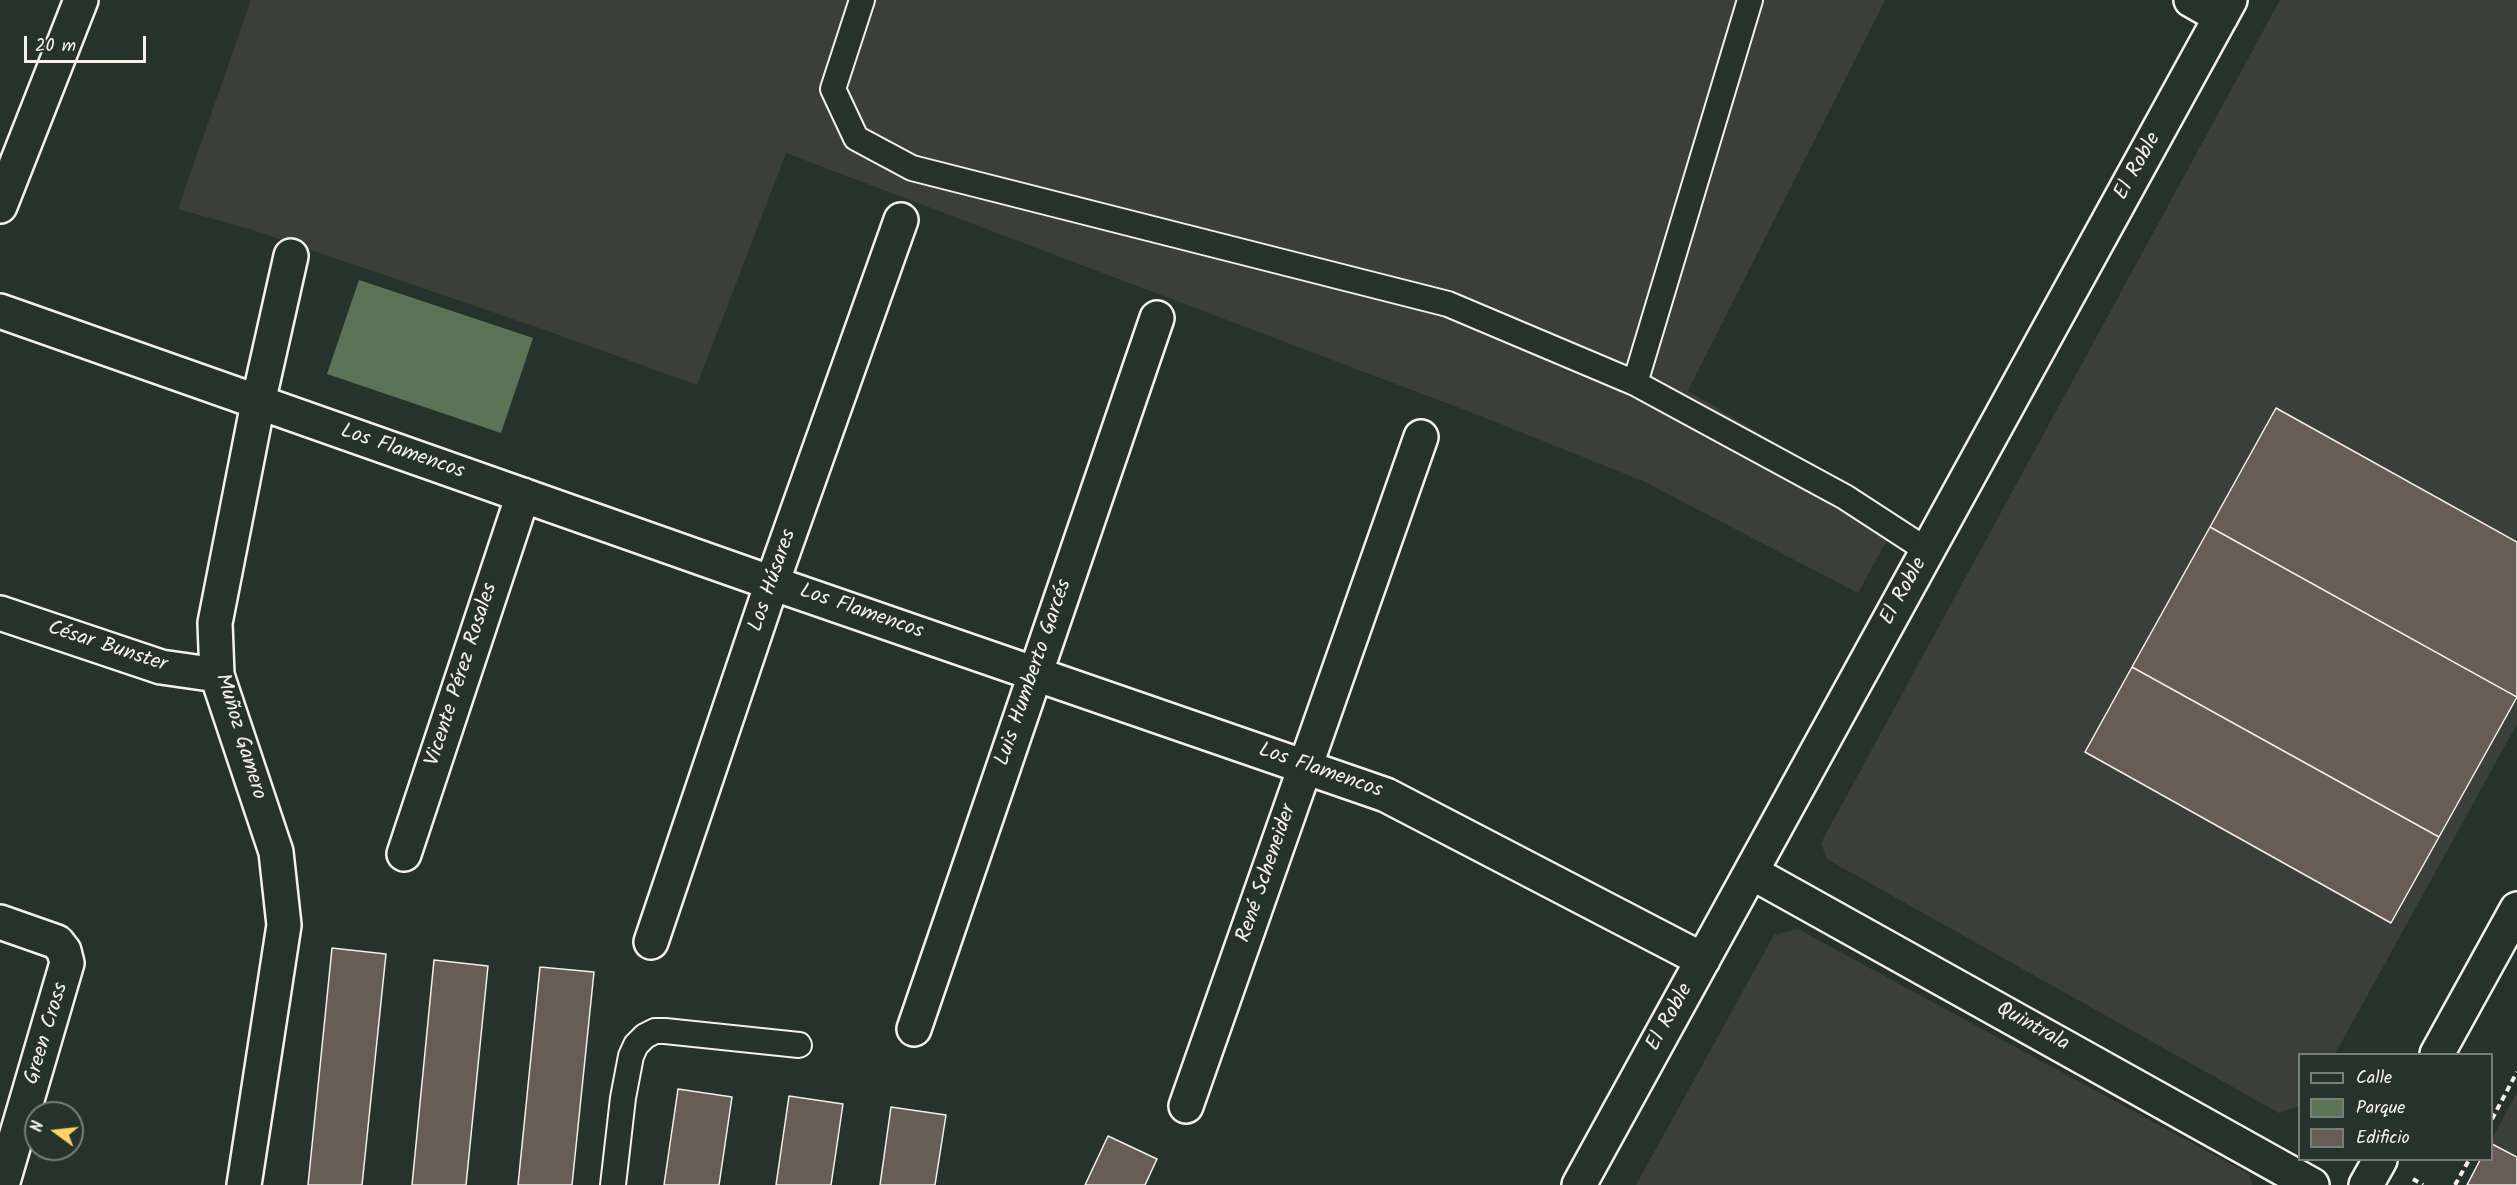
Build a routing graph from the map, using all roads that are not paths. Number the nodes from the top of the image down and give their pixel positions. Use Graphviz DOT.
graph roads {
  1 [pos="81,0"];
  2 [pos="862,0"];
  3 [pos="1750,0"];
  4 [pos="2191,0"];
  5 [pos="2226,8"];
  6 [pos="0,206"];
  7 [pos="901,220"];
  8 [pos="291,256"];
  9 [pos="0,312"];
  10 [pos="1157,318"];
  11 [pos="1635,383"];
  12 [pos="258,403"];
  13 [pos="1421,437"];
  14 [pos="522,495"];
  15 [pos="1928,551"];
  16 [pos="772,583"];
  17 [pos="0,613"];
  18 [pos="1035,673"];
  19 [pos="217,675"];
  20 [pos="1305,767"];
  21 [pos="404,854"];
  22 [pos="1751,872"];
  23 [pos="2517,909"];
  24 [pos="0,922"];
  25 [pos="651,942"];
  26 [pos="1702,960"];
  27 [pos="914,1029"];
  28 [pos="799,1045"];
  29 [pos="2438,1053"];
  30 [pos="1186,1106"];
  31 [pos="2379,1161"];
  32 [pos="2,1185"];
  33 [pos="244,1185"];
  34 [pos="614,1185"];
  35 [pos="1579,1185"];
  36 [pos="2312,1185"];
  37 [pos="2366,1185"];
  1 -- 6 [label="street"];
  2 -- 11 [label="lane"];
  3 -- 11 [label="lane"];
  4 -- 5 [label="street"];
  5 -- 15 [label="street, El Roble"];
  7 -- 16 [label="street, Los Húsares"];
  8 -- 12 [label="street, Muñoz Gamero"];
  9 -- 12 [label="street, Los Flamencos"];
  10 -- 18 [label="street, Luis Humberto Garcés"];
  11 -- 15 [label="lane"];
  12 -- 14 [label="street, Los Flamencos"];
  12 -- 19 [label="street, Muñoz Gamero"];
  13 -- 20 [label="street, René Scheneider"];
  14 -- 16 [label="street, Los Flamencos"];
  14 -- 21 [label="street, Vicente Pérez Rosales"];
  15 -- 22 [label="street, El Roble"];
  16 -- 18 [label="street, Los Flamencos"];
  16 -- 25 [label="street, Los Húsares"];
  17 -- 19 [label="street, César Bunster"];
  18 -- 20 [label="street, Los Flamencos"];
  18 -- 27 [label="street, Luis Humberto Garcés"];
  19 -- 33 [label="street, Muñoz Gamero"];
  20 -- 26 [label="street, Los Flamencos"];
  20 -- 30 [label="street, René Scheneider"];
  22 -- 26 [label="street, El Roble"];
  22 -- 36 [label="street, Quintrala"];
  23 -- 29 [label="street"];
  24 -- 32 [label="street, Green Cross"];
  26 -- 35 [label="street, El Roble"];
  28 -- 34 [label="lane"];
  31 -- 37 [label="street"];
}
